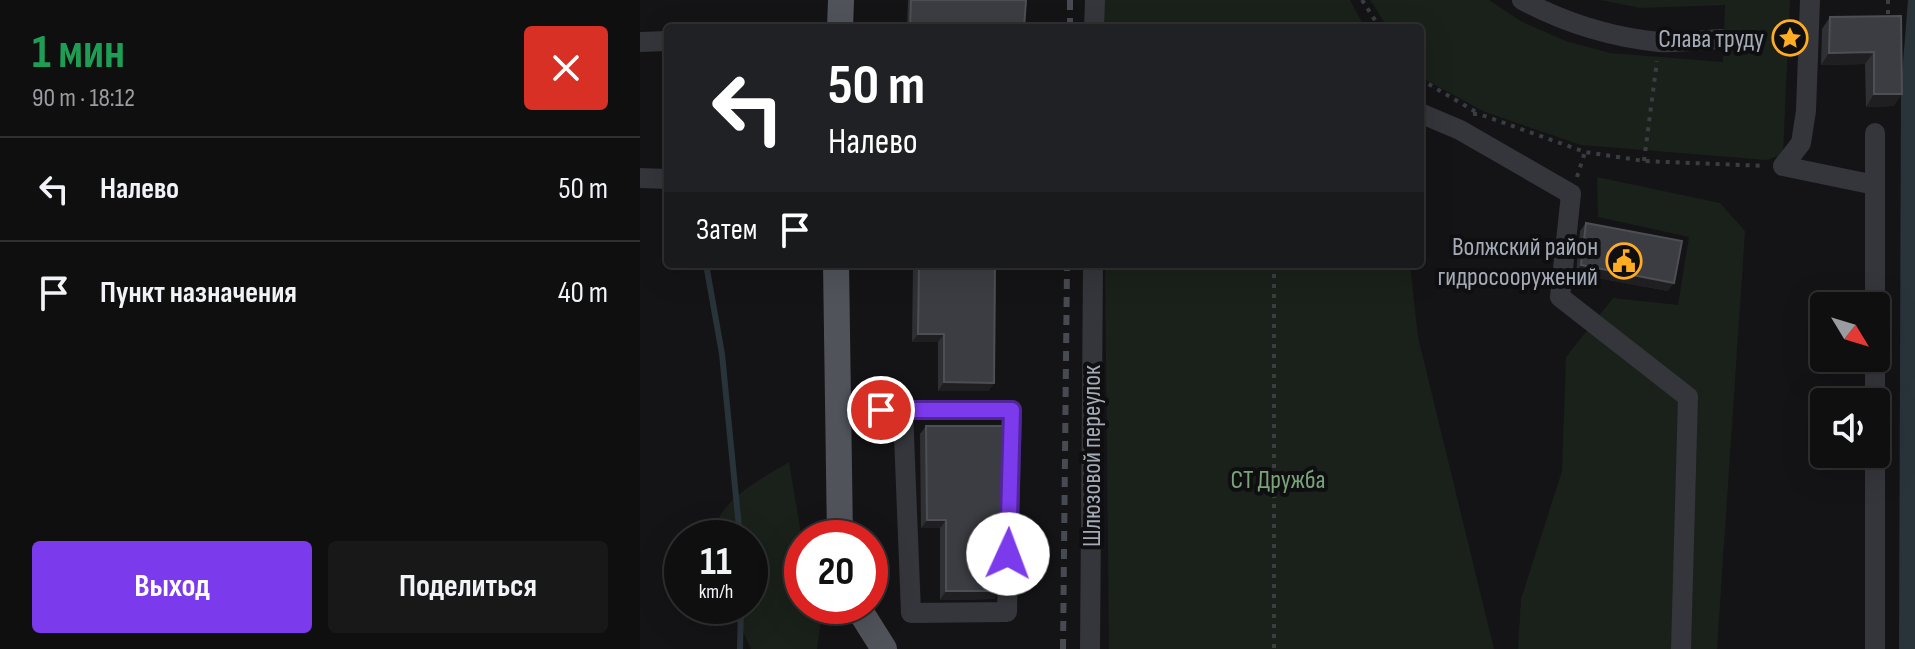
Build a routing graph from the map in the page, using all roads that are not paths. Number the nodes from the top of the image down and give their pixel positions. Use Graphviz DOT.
graph roads {
  1 [pos="841,0"];
  2 [pos="1095,0"];
  3 [pos="1522,0"];
  4 [pos="1810,0"];
  5 [pos="840,24"];
  6 [pos="1094,24"];
  7 [pos="1721,39"];
  8 [pos="664,41"];
  9 [pos="640,42"];
  10 [pos="1424,115"];
  11 [pos="1875,133"];
  12 [pos="640,178"];
  13 [pos="664,179"];
  14 [pos="1875,185"];
  15 [pos="836,268"];
  16 [pos="1093,268"];
  17 [pos="1875,292"];
  18 [pos="837,410"];
  19 [pos="903,410"];
  20 [pos="1875,468"];
  21 [pos="840,520"];
  22 [pos="868,624"];
  23 [pos="884,649"];
  24 [pos="1090,649"];
  25 [pos="1681,649"];
  26 [pos="1875,649"];
  1 -- 5 [label="main road"];
  2 -- 6 [label="street"];
  3 -- 7 [label="street"];
  4 -- 14 [label="street"];
  8 -- 9 [label="street"];
  10 -- 25 [label="street"];
  11 -- 14 [label="street"];
  12 -- 13 [label="street"];
  14 -- 17 [label="street"];
  15 -- 18 [label="main road"];
  16 -- 24 [label="street, Шлюзовой переулок"];
  18 -- 19 [label="street"];
  18 -- 21 [label="main road"];
  19 -- 19 [label="street"];
  20 -- 26 [label="street"];
  22 -- 23 [label="main road"];
}
